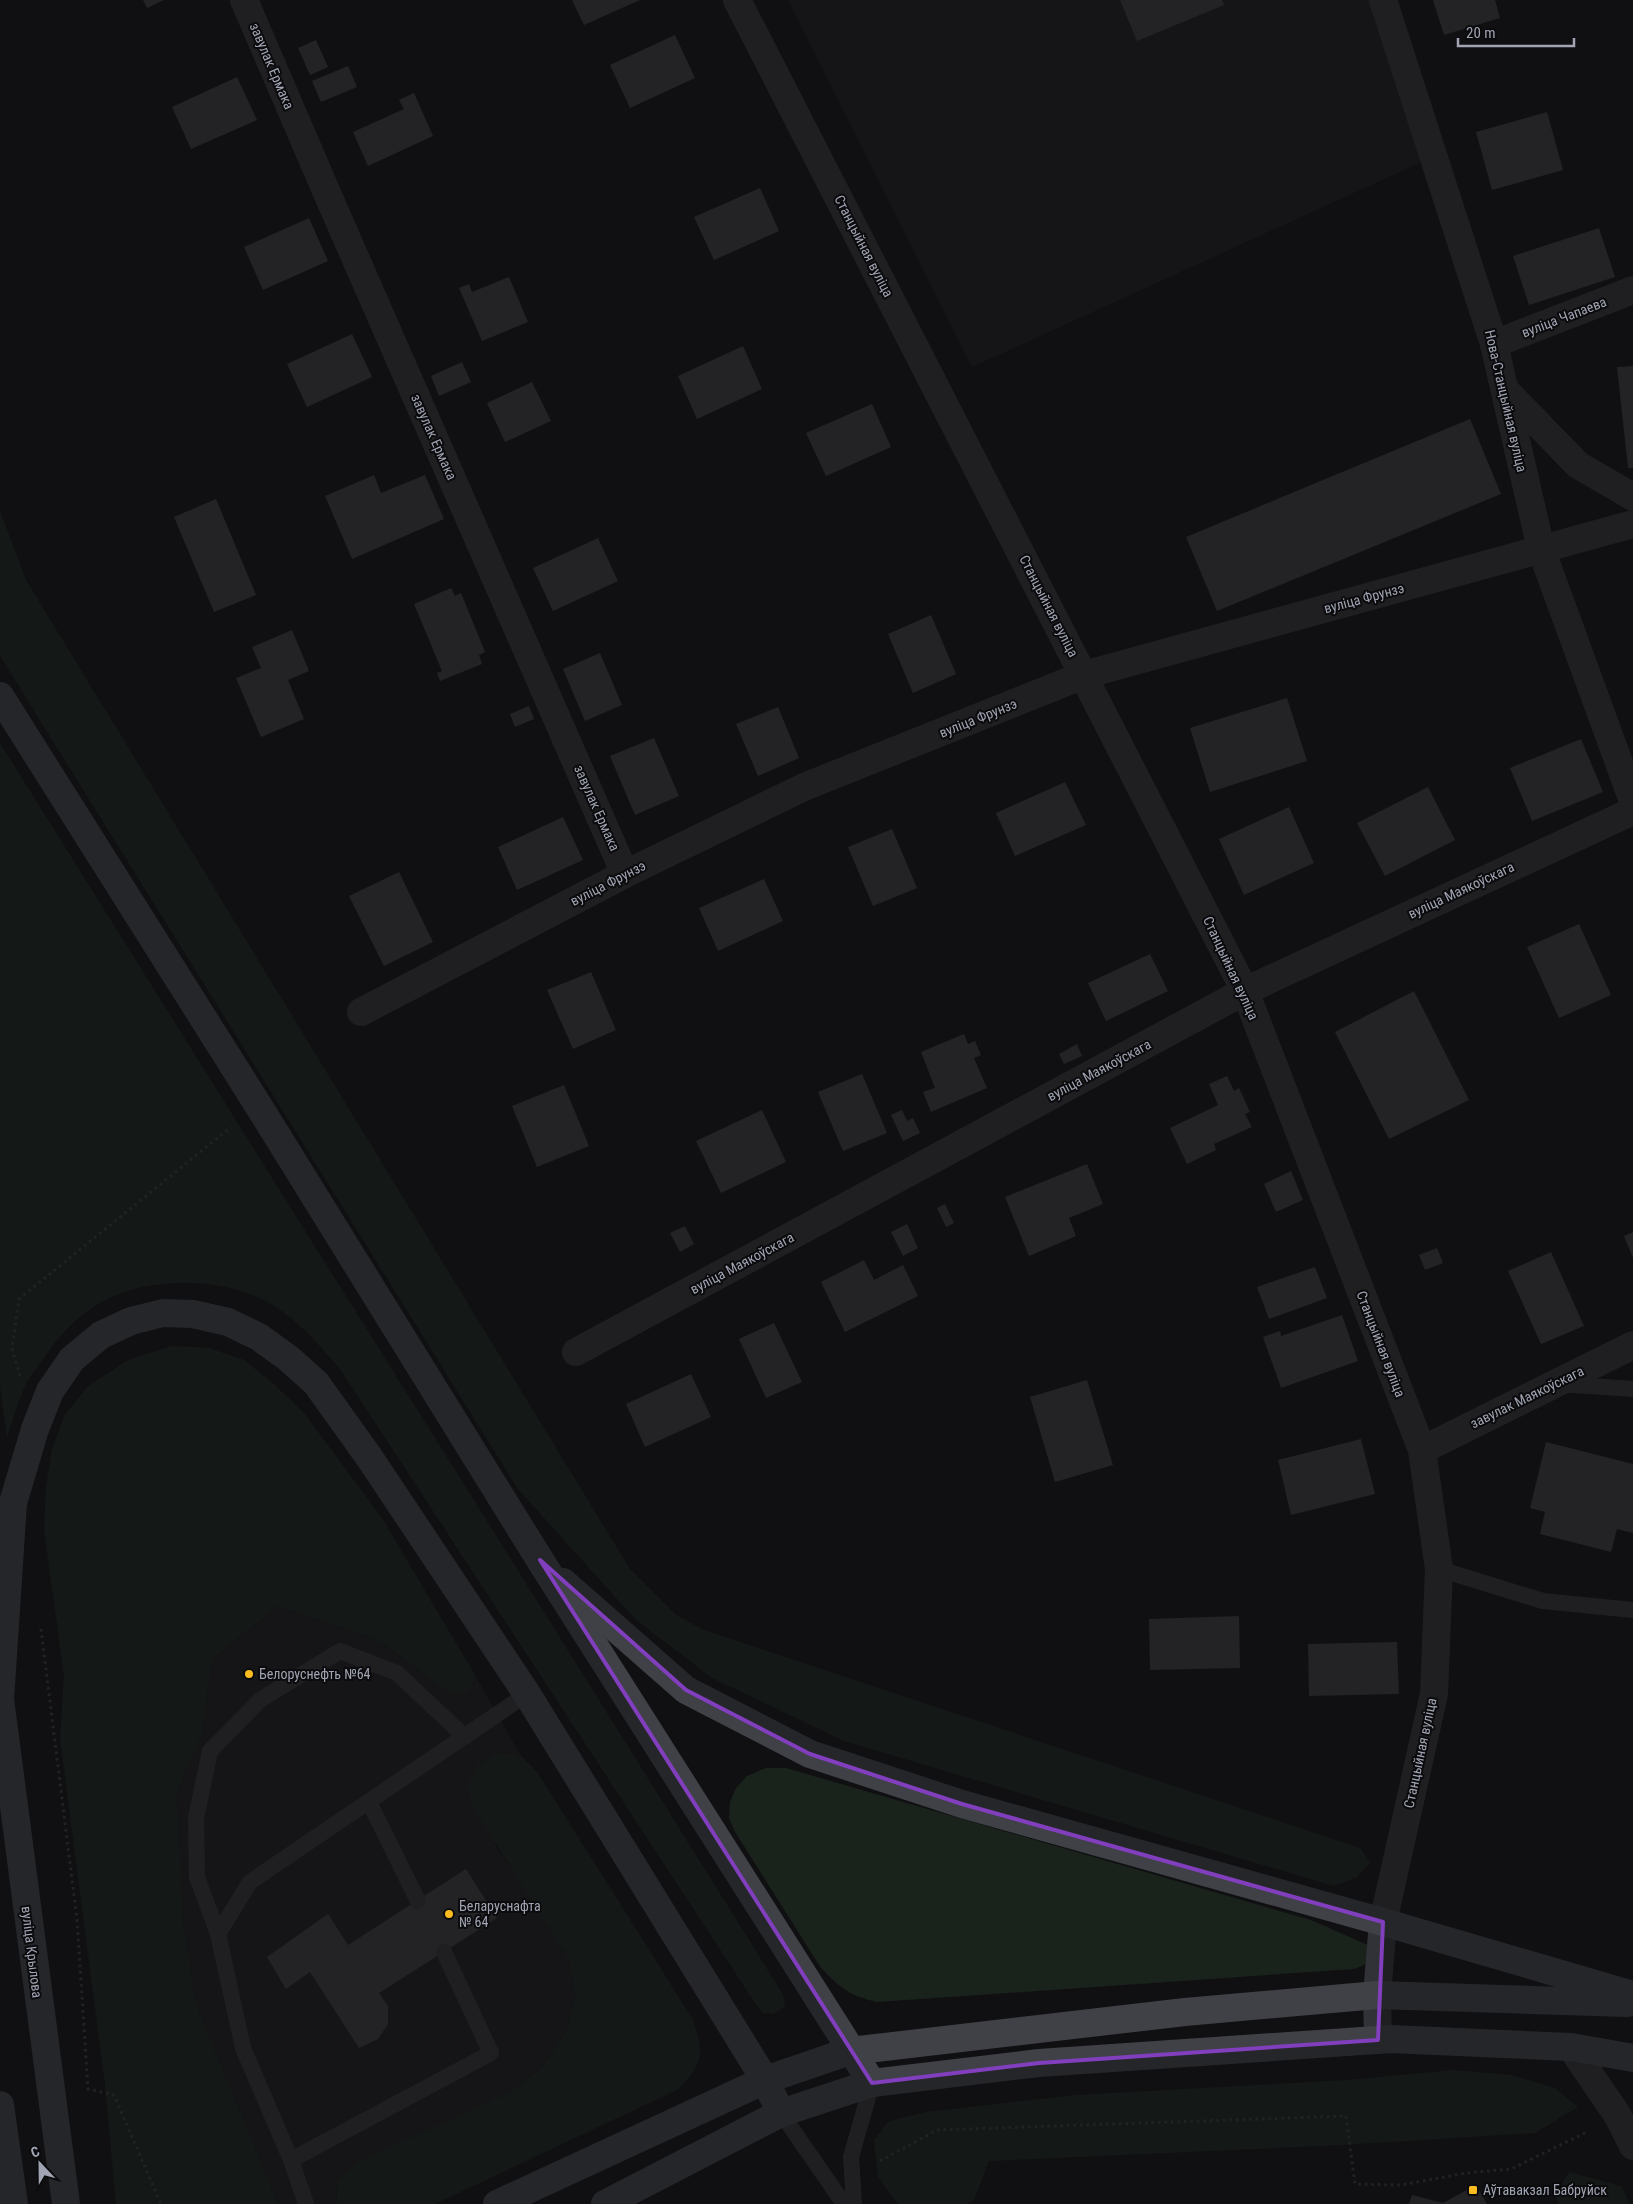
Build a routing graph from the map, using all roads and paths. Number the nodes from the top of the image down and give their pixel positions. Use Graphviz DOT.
graph roads {
  1 [pos="244,0"];
  2 [pos="737,0"];
  3 [pos="1383,0"];
  4 [pos="1633,290"];
  5 [pos="1494,344"];
  6 [pos="1504,389"];
  7 [pos="1633,497"];
  8 [pos="1633,524"];
  9 [pos="1541,549"];
  10 [pos="1084,675"];
  11 [pos="0,696"];
  12 [pos="1633,801"];
  13 [pos="1633,811"];
  14 [pos="626,874"];
  15 [pos="1245,991"];
  16 [pos="361,1012"];
  17 [pos="258,1105"];
  18 [pos="1633,1345"];
  19 [pos="576,1352"];
  20 [pos="1556,1383"];
  21 [pos="1633,1389"];
  22 [pos="35,1430"];
  23 [pos="1422,1450"];
  24 [pos="540,1560"];
  25 [pos="1439,1570"];
  26 [pos="1633,1610"];
  27 [pos="40,1622"];
  28 [pos="527,1694"];
  29 [pos="0,1699"];
  30 [pos="465,1737"];
  31 [pos="369,1802"];
  32 [pos="418,1901"];
  33 [pos="1383,1922"];
  34 [pos="218,1934"];
  35 [pos="444,1952"];
  36 [pos="1377,1995"];
  37 [pos="1633,1995"];
  38 [pos="1633,2004"];
  39 [pos="1378,2040"];
  40 [pos="1571,2047"];
  41 [pos="850,2051"];
  42 [pos="1633,2058"];
  43 [pos="765,2080"];
  44 [pos="872,2083"];
  45 [pos="0,2105"];
  46 [pos="781,2113"];
  47 [pos="1618,2116"];
  48 [pos="1633,2146"];
  49 [pos="291,2160"];
  50 [pos="852,2177"];
  51 [pos="14,2204"];
  52 [pos="66,2204"];
  53 [pos="162,2204"];
  54 [pos="306,2204"];
  55 [pos="497,2204"];
  56 [pos="605,2204"];
  57 [pos="844,2204"];
  58 [pos="854,2204"];
  1 -- 14 [label="street, завулак Ермака"];
  2 -- 10 [label="street, Станцыйная вуліца"];
  3 -- 5 [label="street, Нова-Станцыйная вуліца"];
  4 -- 5 [label="street, вуліца Чапаева"];
  5 -- 6 [label="street, Нова-Станцыйная вуліца"];
  6 -- 7 [label="street"];
  6 -- 9 [label="street, Нова-Станцыйная вуліца"];
  8 -- 9 [label="street, вуліца Фрунзэ"];
  9 -- 10 [label="street, вуліца Фрунзэ"];
  9 -- 12 [label="street, Нова-Станцыйная вуліца"];
  10 -- 14 [label="street, вуліца Фрунзэ"];
  10 -- 15 [label="street, Станцыйная вуліца"];
  11 -- 17 [label="main road"];
  13 -- 15 [label="street, вуліца Маякоўскага"];
  14 -- 16 [label="street, вуліца Фрунзэ"];
  15 -- 19 [label="street, вуліца Маякоўскага"];
  15 -- 23 [label="street, Станцыйная вуліца"];
  17 -- 22 [label="path"];
  17 -- 24 [label="main road"];
  18 -- 20 [label="street, завулак Маякоўскага"];
  20 -- 21 [label="lane"];
  20 -- 23 [label="street, завулак Маякоўскага"];
  22 -- 28 [label="main road, вуліца Крылова"];
  22 -- 29 [label="main road, вуліца Крылова"];
  23 -- 25 [label="street, Станцыйная вуліца"];
  24 -- 33 [label="main road"];
  24 -- 41 [label="main road"];
  25 -- 26 [label="lane"];
  25 -- 33 [label="street, Станцыйная вуліца"];
  27 -- 53 [label="path"];
  28 -- 30 [label="lane"];
  28 -- 43 [label="main road, вуліца Крылова"];
  29 -- 52 [label="main road, вуліца Крылова"];
  30 -- 31 [label="lane"];
  30 -- 34 [label="lane"];
  31 -- 32 [label="lane"];
  31 -- 34 [label="lane"];
  33 -- 36 [label="street, Станцыйная вуліца"];
  33 -- 37 [label="main road"];
  34 -- 49 [label="lane"];
  35 -- 49 [label="lane"];
  36 -- 38 [label="main road"];
  36 -- 39 [label="street, Станцыйная вуліца"];
  36 -- 41 [label="main road"];
  39 -- 40 [label="main road"];
  39 -- 44 [label="main road"];
  40 -- 42 [label="main road"];
  40 -- 47 [label="street"];
  41 -- 43 [label="main road"];
  41 -- 44 [label="main road"];
  43 -- 46 [label="main road, вуліца Крылова"];
  43 -- 55 [label="main road"];
  44 -- 46 [label="main road"];
  44 -- 50 [label="lane"];
  45 -- 51 [label="main road"];
  46 -- 56 [label="main road"];
  46 -- 57 [label="lane"];
  47 -- 48 [label="street"];
  47 -- 50 [label="path"];
  49 -- 54 [label="lane"];
  50 -- 58 [label="lane"];
}
